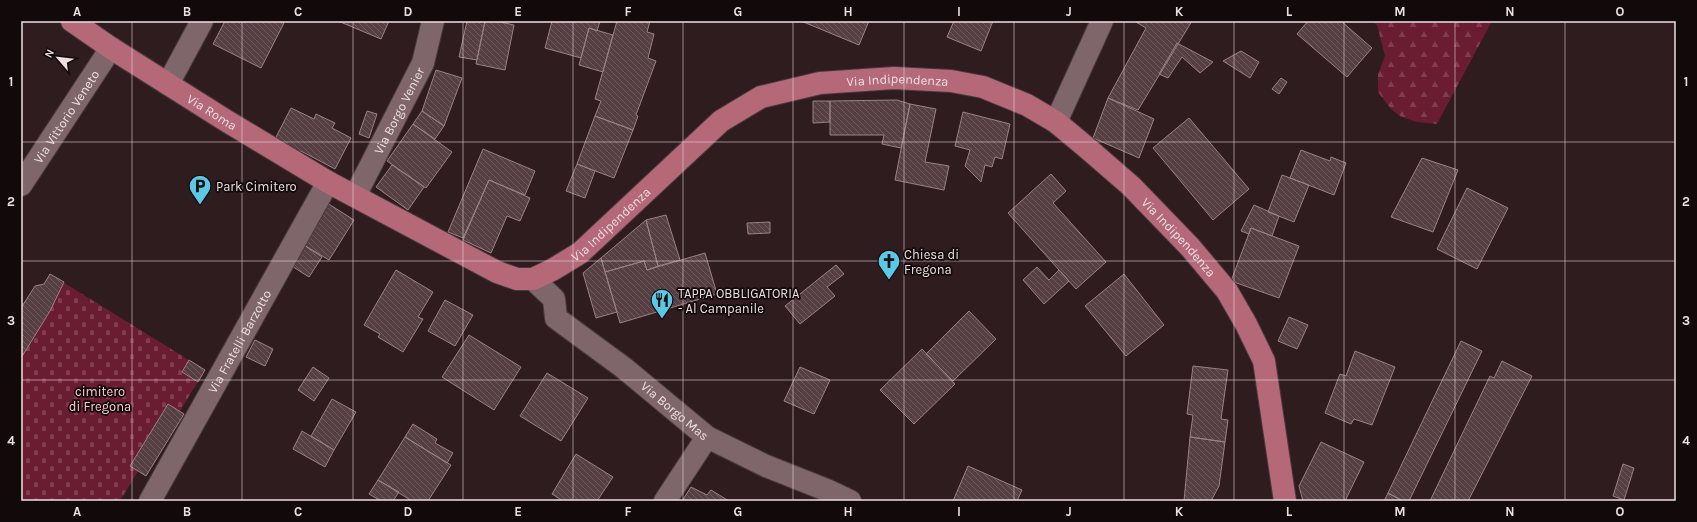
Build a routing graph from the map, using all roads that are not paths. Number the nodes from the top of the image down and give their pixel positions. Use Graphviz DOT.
graph roads {
  1 [pos="72,21"];
  2 [pos="202,21"];
  3 [pos="433,21"];
  4 [pos="1102,21"];
  5 [pos="111,48"];
  6 [pos="168,84"];
  7 [pos="1056,122"];
  8 [pos="328,182"];
  9 [pos="21,185"];
  10 [pos="355,196"];
  11 [pos="532,279"];
  12 [pos="707,437"];
  13 [pos="150,501"];
  14 [pos="665,501"];
  15 [pos="850,501"];
  16 [pos="1285,501"];
  1 -- 5 [label="main road, Via Roma"];
  2 -- 6 [label="street"];
  3 -- 10 [label="street, Via Borgo Venier"];
  4 -- 7 [label="street"];
  5 -- 6 [label="main road, Via Roma"];
  5 -- 9 [label="street, Via Vittorio Veneto"];
  6 -- 8 [label="main road, Via Roma"];
  7 -- 11 [label="main road, Via Indipendenza"];
  7 -- 16 [label="main road, Via Indipendenza"];
  8 -- 10 [label="main road, Via Roma"];
  8 -- 13 [label="street, Via Fratelli Barzotto"];
  10 -- 11 [label="main road, Via Indipendenza"];
  11 -- 12 [label="street, Via Borgo Mas"];
  12 -- 14 [label="street"];
  12 -- 15 [label="street, Via Borgo Mas"];
}
